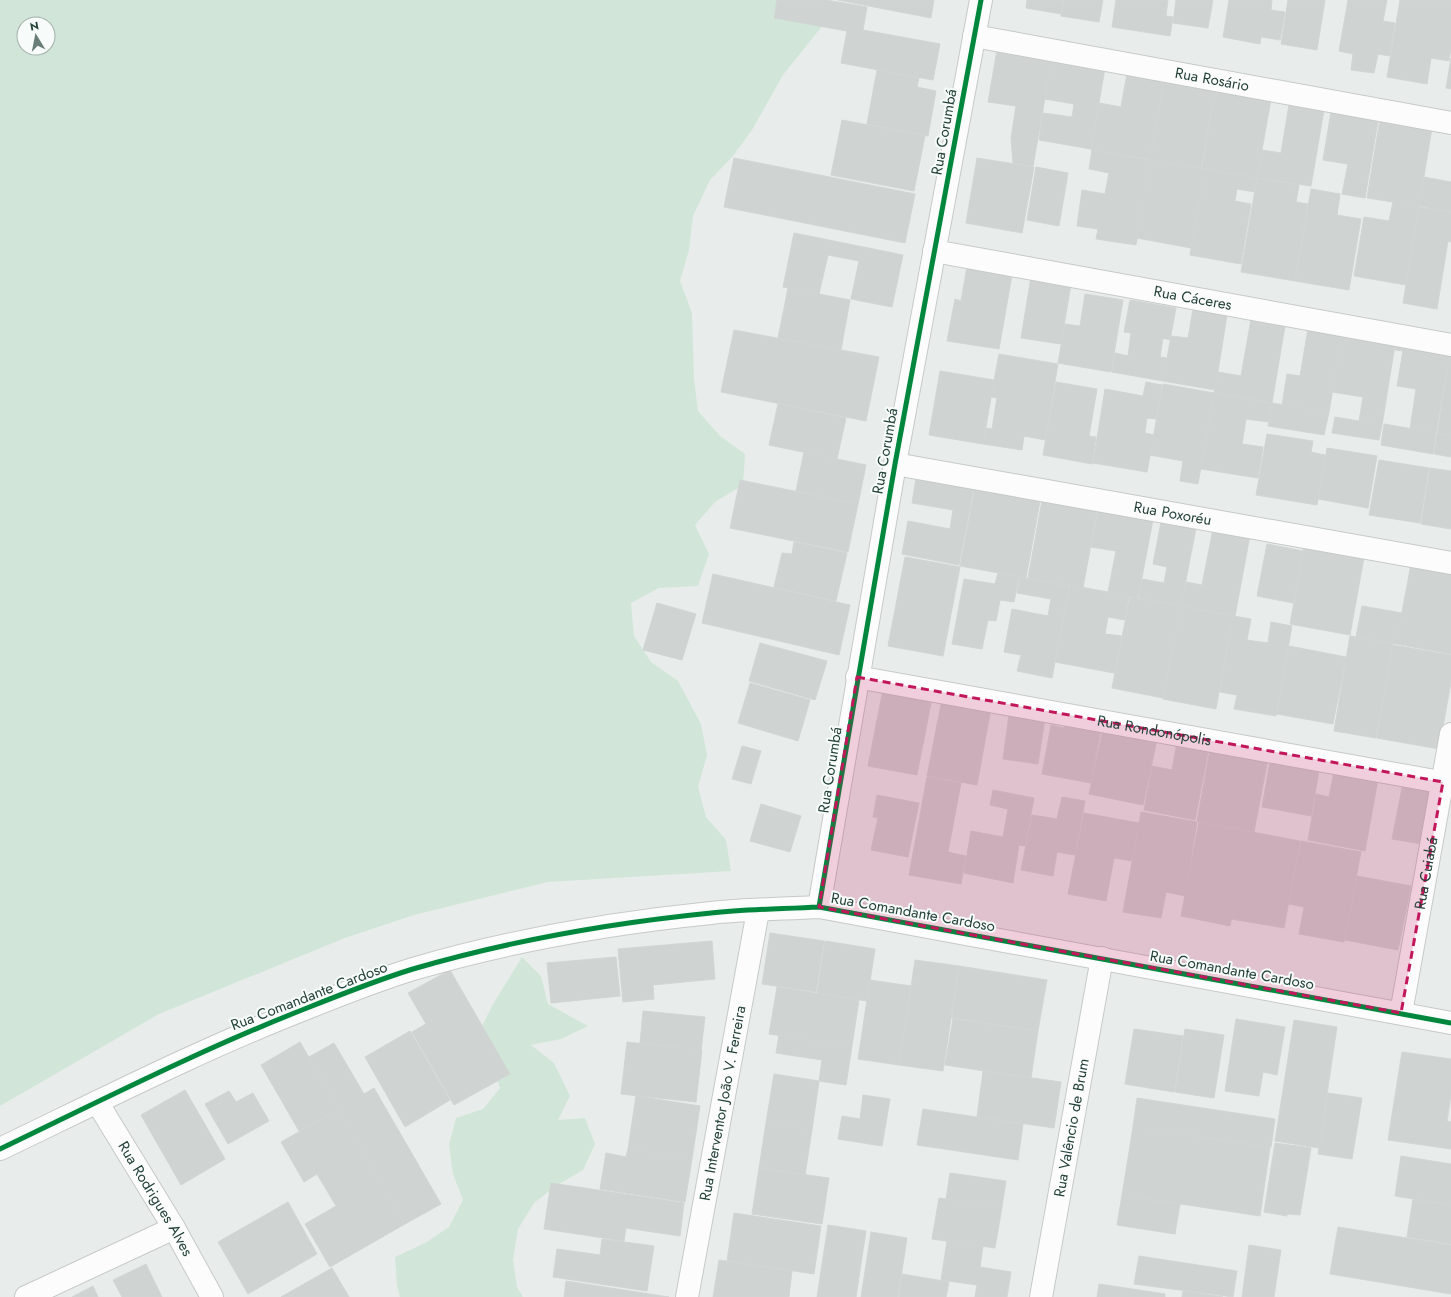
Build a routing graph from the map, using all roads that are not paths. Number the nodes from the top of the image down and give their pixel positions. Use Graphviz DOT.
graph roads {
  1 [pos="981,0"];
  2 [pos="974,36"];
  3 [pos="1451,123"];
  4 [pos="934,251"];
  5 [pos="1451,345"];
  6 [pos="895,464"];
  7 [pos="1451,564"];
  8 [pos="857,677"];
  9 [pos="1451,734"];
  10 [pos="1447,783"];
  11 [pos="819,907"];
  12 [pos="758,910"];
  13 [pos="1102,958"];
  14 [pos="1401,1013"];
  15 [pos="1451,1023"];
  16 [pos="97,1102"];
  17 [pos="0,1149"];
  18 [pos="174,1228"];
  19 [pos="26,1297"];
  20 [pos="212,1297"];
  21 [pos="688,1297"];
  22 [pos="1041,1297"];
  1 -- 2 [label="street, Rua Corumbá"];
  2 -- 3 [label="street, Rua Rosário"];
  2 -- 4 [label="street, Rua Corumbá"];
  4 -- 5 [label="street, Rua Cáceres"];
  4 -- 6 [label="street, Rua Corumbá"];
  6 -- 7 [label="street, Rua Poxoréu"];
  6 -- 8 [label="street, Rua Corumbá"];
  8 -- 10 [label="street, Rua Rondonópolis"];
  8 -- 11 [label="street, Rua Corumbá"];
  9 -- 10 [label="street, Rua Cuiabá"];
  10 -- 14 [label="street, Rua Cuiabá"];
  11 -- 12 [label="street, Rua Comandante Cardoso"];
  11 -- 13 [label="street, Rua Comandante Cardoso"];
  12 -- 16 [label="street, Rua Comandante Cardoso"];
  12 -- 21 [label="street, Rua Interventor João V. Ferreira"];
  13 -- 14 [label="street, Rua Comandante Cardoso"];
  13 -- 22 [label="street, Rua Valêncio de Brum"];
  14 -- 15 [label="street, Rua Comandante Cardoso"];
  16 -- 17 [label="street, Rua Comandante Cardoso"];
  16 -- 18 [label="street, Rua Rodrigues Alves"];
  18 -- 19 [label="street"];
  18 -- 20 [label="street, Rua Rodrigues Alves"];
}
